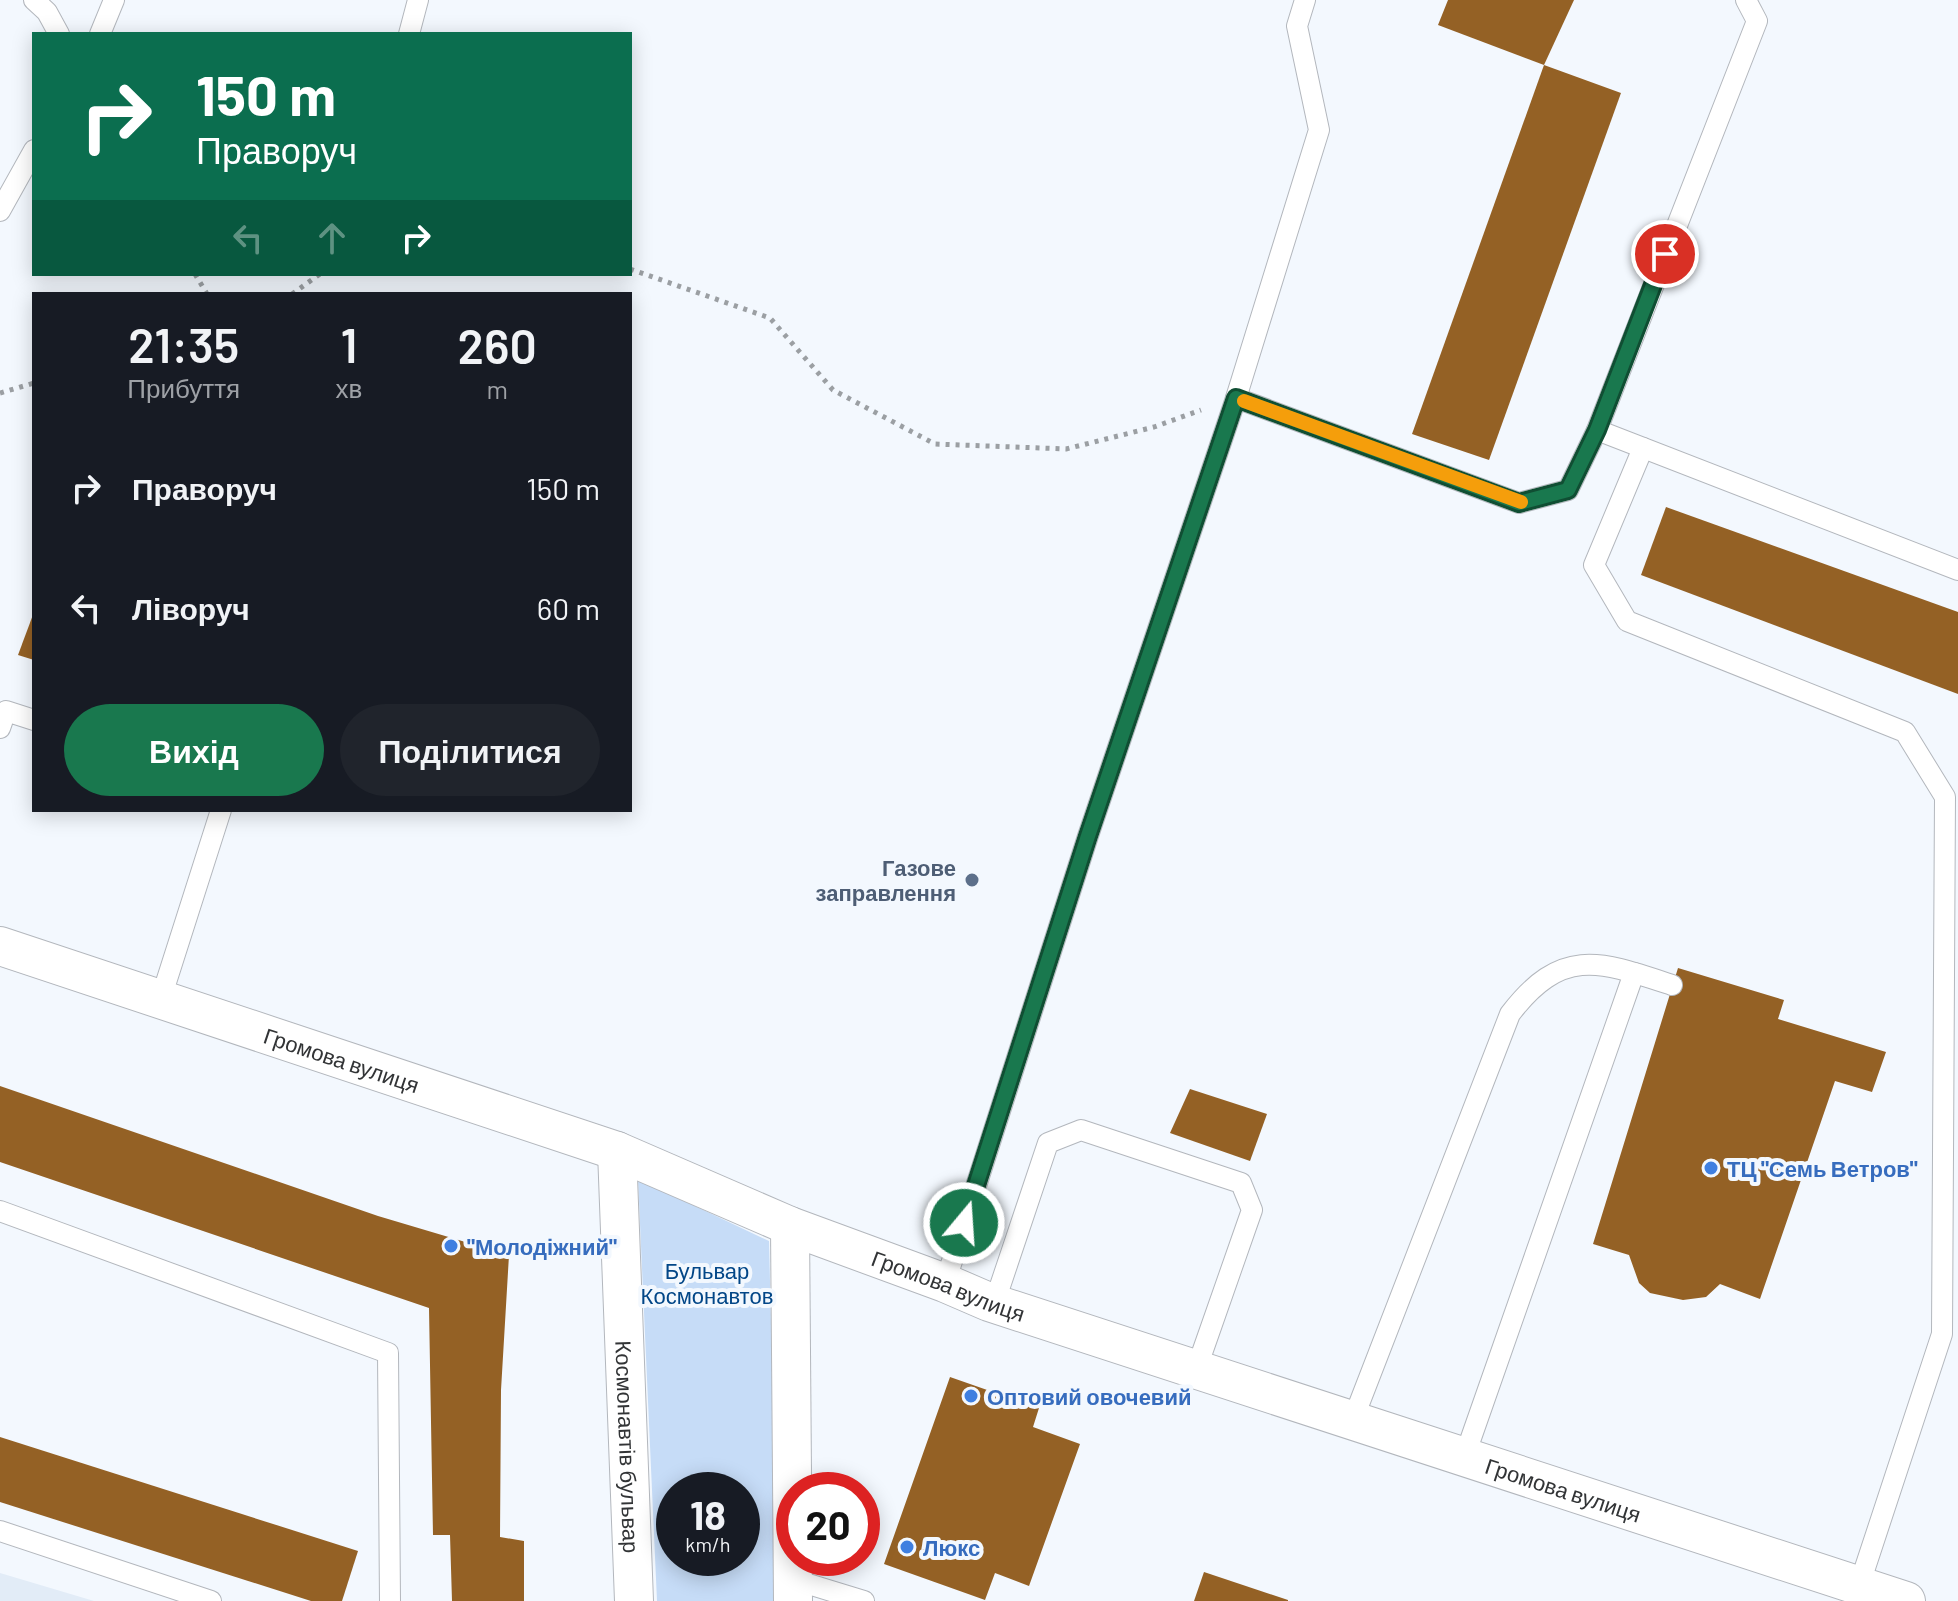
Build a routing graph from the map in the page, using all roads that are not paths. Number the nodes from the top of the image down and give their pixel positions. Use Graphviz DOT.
graph roads {
  1 [pos="34,0"];
  2 [pos="114,0"];
  3 [pos="418,0"];
  4 [pos="1305,0"];
  5 [pos="1746,0"];
  6 [pos="58,32"];
  7 [pos="101,32"];
  8 [pos="410,32"];
  9 [pos="32,154"];
  10 [pos="0,211"];
  11 [pos="1236,398"];
  12 [pos="1597,430"];
  13 [pos="1643,448"];
  14 [pos="1958,570"];
  15 [pos="32,719"];
  16 [pos="0,728"];
  17 [pos="220,812"];
  18 [pos="0,946"];
  19 [pos="1634,973"];
  20 [pos="1672,985"];
  21 [pos="161,998"];
  22 [pos="617,1151"];
  23 [pos="0,1211"];
  24 [pos="790,1226"];
  25 [pos="945,1283"];
  26 [pos="994,1304"];
  27 [pos="1196,1370"];
  28 [pos="1352,1422"];
  29 [pos="1464,1458"];
  30 [pos="0,1531"];
  31 [pos="1859,1586"];
  32 [pos="792,1590"];
  33 [pos="211,1601"];
  34 [pos="390,1601"];
  35 [pos="634,1601"];
  36 [pos="864,1601"];
  37 [pos="1906,1601"];
  1 -- 6 [label="lane"];
  2 -- 7 [label="lane"];
  3 -- 8 [label="lane"];
  4 -- 11 [label="lane"];
  5 -- 12 [label="lane"];
  9 -- 10 [label="lane"];
  11 -- 12 [label="lane"];
  11 -- 25 [label="lane"];
  12 -- 13 [label="lane"];
  13 -- 14 [label="lane"];
  13 -- 31 [label="lane"];
  15 -- 16 [label="lane"];
  17 -- 21 [label="lane"];
  18 -- 21 [label="street, Громова вулиця"];
  19 -- 20 [label="lane"];
  19 -- 28 [label="lane"];
  19 -- 29 [label="lane"];
  21 -- 22 [label="street, Громова вулиця"];
  22 -- 24 [label="street, Громова вулиця"];
  22 -- 35 [label="street, Космонавтів бульвар"];
  23 -- 34 [label="lane"];
  24 -- 25 [label="street, Громова вулиця"];
  24 -- 32 [label="street"];
  25 -- 26 [label="street, Громова вулиця"];
  26 -- 27 [label="street, Громова вулиця"];
  26 -- 27 [label="lane"];
  27 -- 28 [label="street, Громова вулиця"];
  28 -- 29 [label="street, Громова вулиця"];
  29 -- 31 [label="street, Громова вулиця"];
  30 -- 33 [label="lane"];
  31 -- 37 [label="street, Громова вулиця"];
  32 -- 36 [label="lane"];
}
